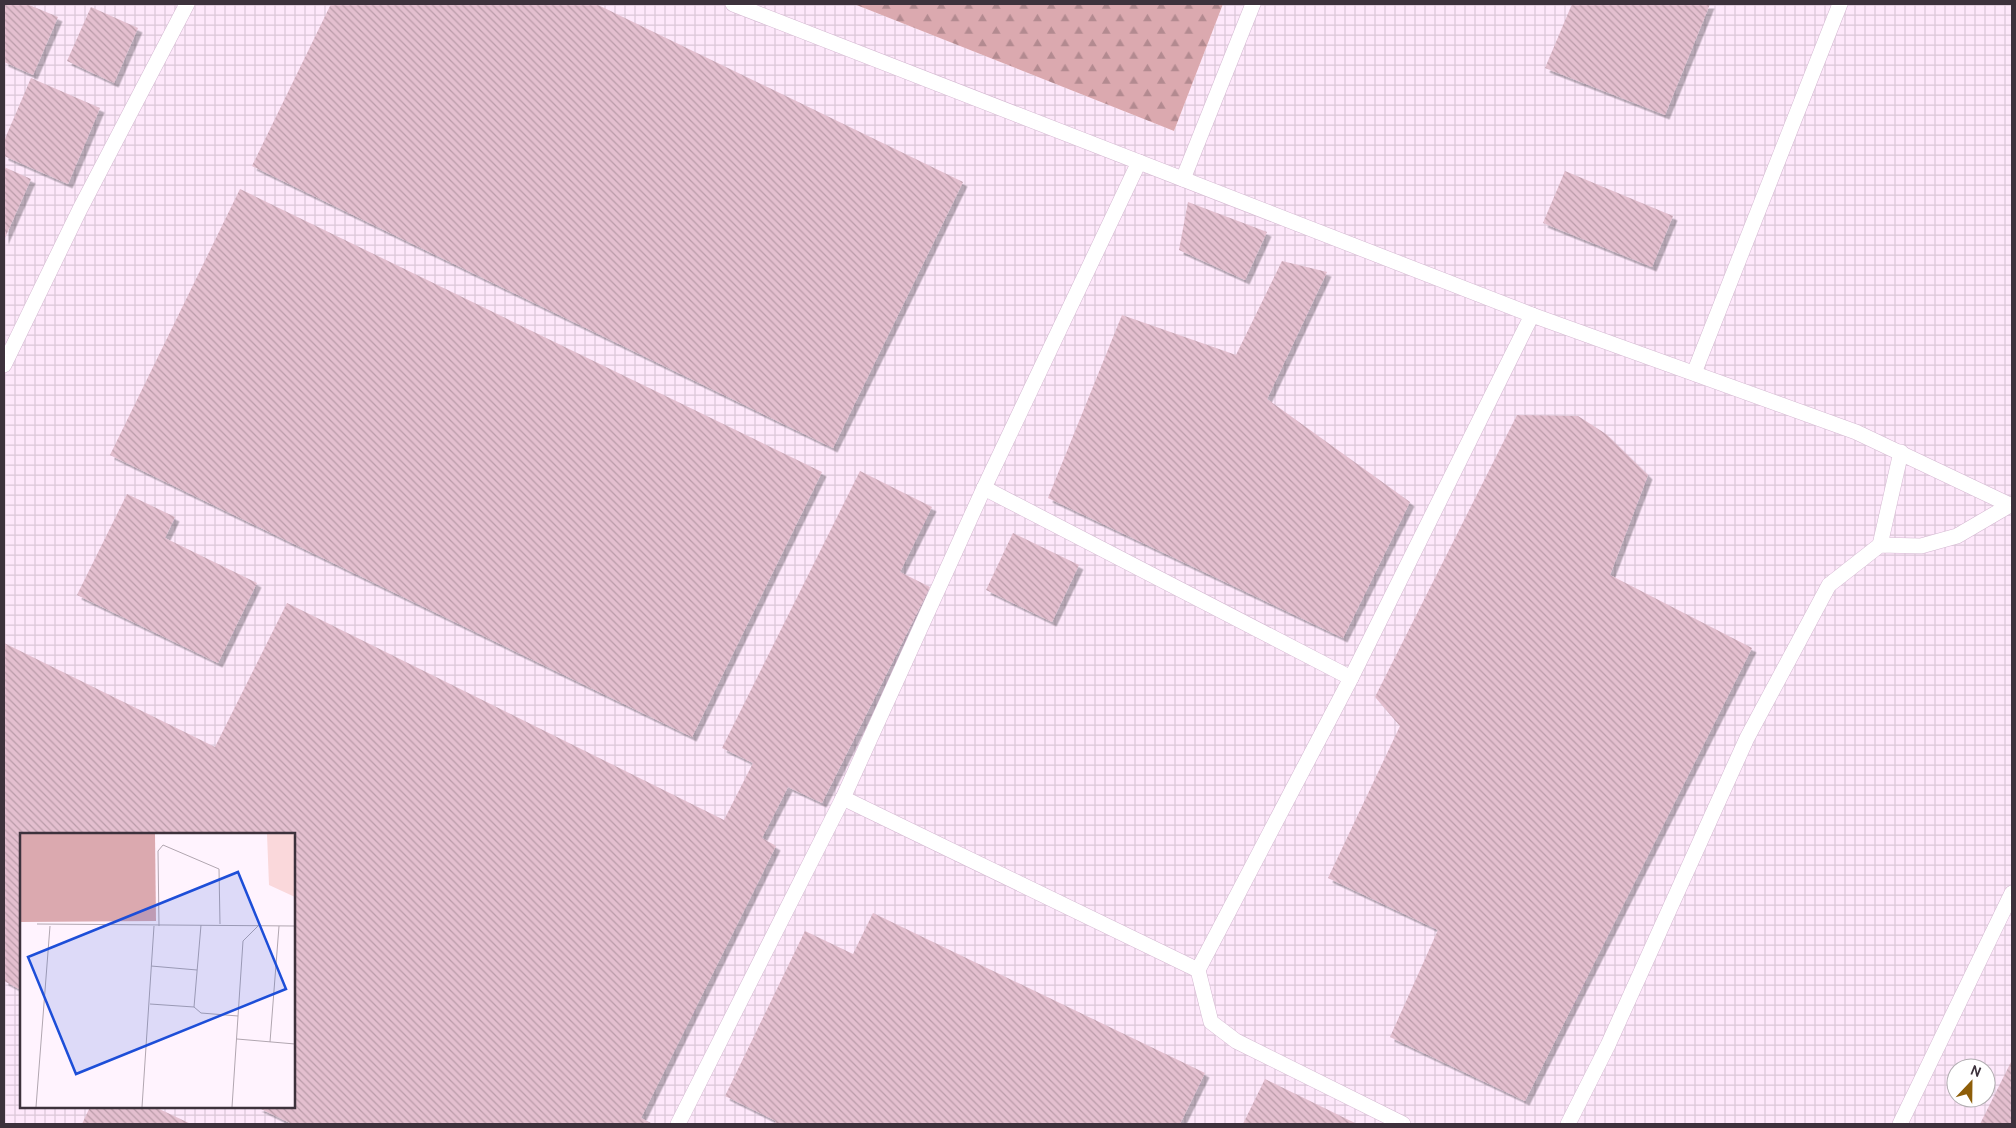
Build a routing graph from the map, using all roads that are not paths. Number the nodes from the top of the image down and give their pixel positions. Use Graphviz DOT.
graph roads {
  1 [pos="187,4"];
  2 [pos="733,4"];
  3 [pos="1253,4"];
  4 [pos="1840,4"];
  5 [pos="1139,162"];
  6 [pos="1183,179"];
  7 [pos="1532,315"];
  8 [pos="4,365"];
  9 [pos="1694,373"];
  10 [pos="1901,452"];
  11 [pos="984,488"];
  12 [pos="2011,505"];
  13 [pos="1880,544"];
  14 [pos="1351,678"];
  15 [pos="843,798"];
  16 [pos="2012,893"];
  17 [pos="1198,970"];
  18 [pos="678,1124"];
  19 [pos="1403,1124"];
  20 [pos="1568,1124"];
  21 [pos="1900,1124"];
  1 -- 8 [label="lane"];
  2 -- 5 [label="lane"];
  3 -- 6 [label="lane"];
  4 -- 9 [label="lane"];
  5 -- 6 [label="lane"];
  5 -- 11 [label="lane"];
  6 -- 7 [label="lane"];
  7 -- 9 [label="lane"];
  7 -- 14 [label="lane"];
  9 -- 10 [label="lane"];
  10 -- 12 [label="lane"];
  10 -- 13 [label="lane"];
  11 -- 14 [label="lane"];
  11 -- 15 [label="lane"];
  12 -- 13 [label="lane"];
  13 -- 20 [label="lane"];
  14 -- 17 [label="lane"];
  15 -- 17 [label="lane"];
  15 -- 18 [label="lane"];
  16 -- 21 [label="lane"];
  17 -- 19 [label="lane"];
}
